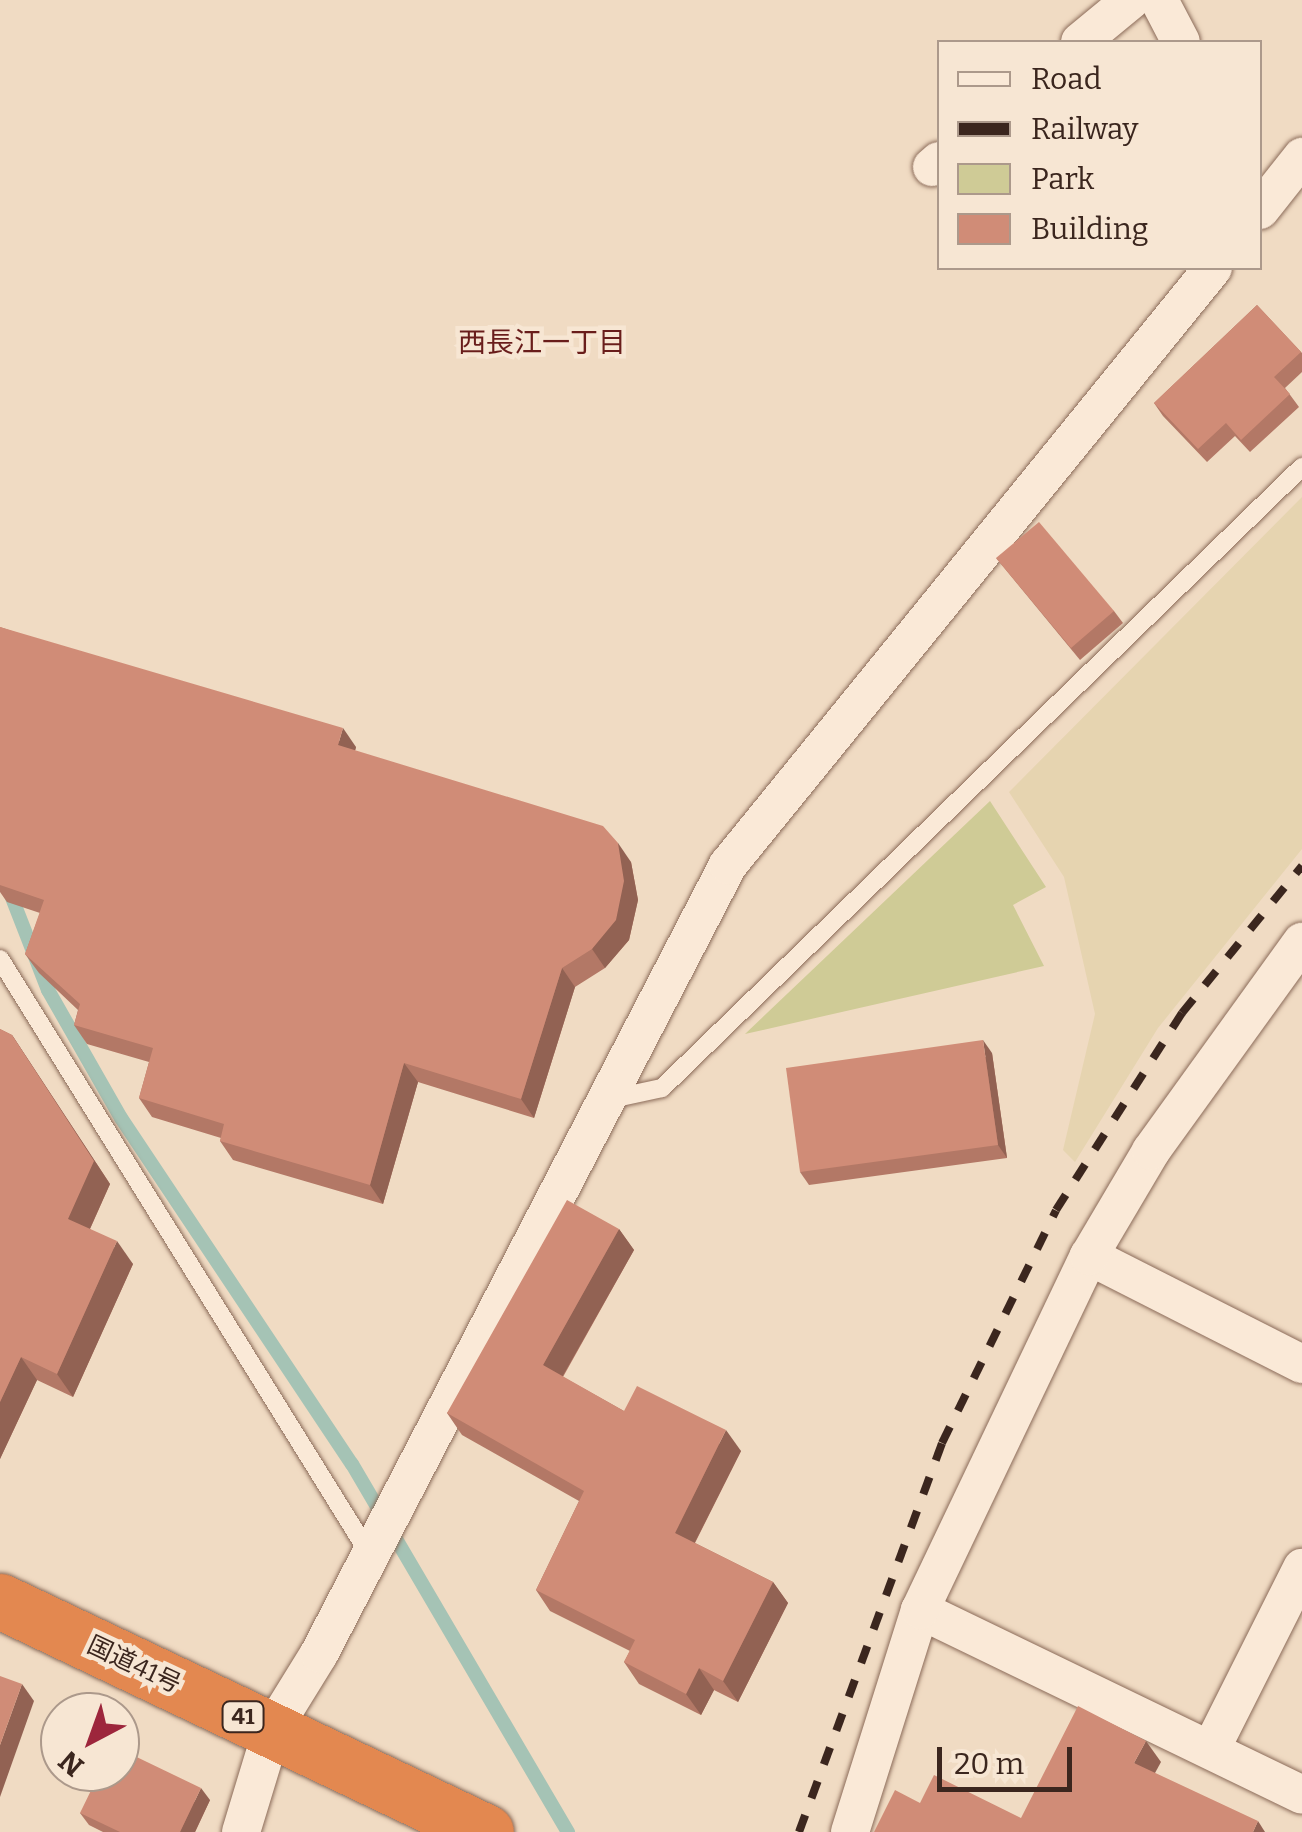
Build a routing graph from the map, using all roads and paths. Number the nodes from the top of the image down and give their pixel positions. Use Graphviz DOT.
graph roads {
  1 [pos="1131,0"];
  2 [pos="1159,0"];
  3 [pos="1082,40"];
  4 [pos="1180,40"];
  5 [pos="1302,157"];
  6 [pos="1262,207"];
  7 [pos="1211,270"];
  8 [pos="1302,467"];
  9 [pos="1302,942"];
  10 [pos="0,960"];
  11 [pos="608,1099"];
  12 [pos="1089,1256"];
  13 [pos="1302,1364"];
  14 [pos="370,1556"];
  15 [pos="1302,1568"];
  16 [pos="0,1602"];
  17 [pos="920,1610"];
  18 [pos="272,1730"];
  19 [pos="1211,1750"];
  20 [pos="1302,1794"];
  21 [pos="241,1832"];
  22 [pos="486,1832"];
  23 [pos="850,1832"];
  1 -- 3 [label="street"];
  2 -- 4 [label="street"];
  5 -- 6 [label="street"];
  7 -- 11 [label="street"];
  8 -- 11 [label="lane"];
  9 -- 12 [label="street"];
  10 -- 14 [label="lane"];
  11 -- 14 [label="street"];
  12 -- 13 [label="street"];
  12 -- 17 [label="street"];
  14 -- 18 [label="street"];
  15 -- 19 [label="street"];
  16 -- 18 [label="highway, 国道41号 / 41"];
  17 -- 19 [label="street"];
  17 -- 23 [label="street"];
  18 -- 21 [label="street"];
  18 -- 22 [label="highway, 国道41号 / 41"];
  19 -- 20 [label="street"];
}
